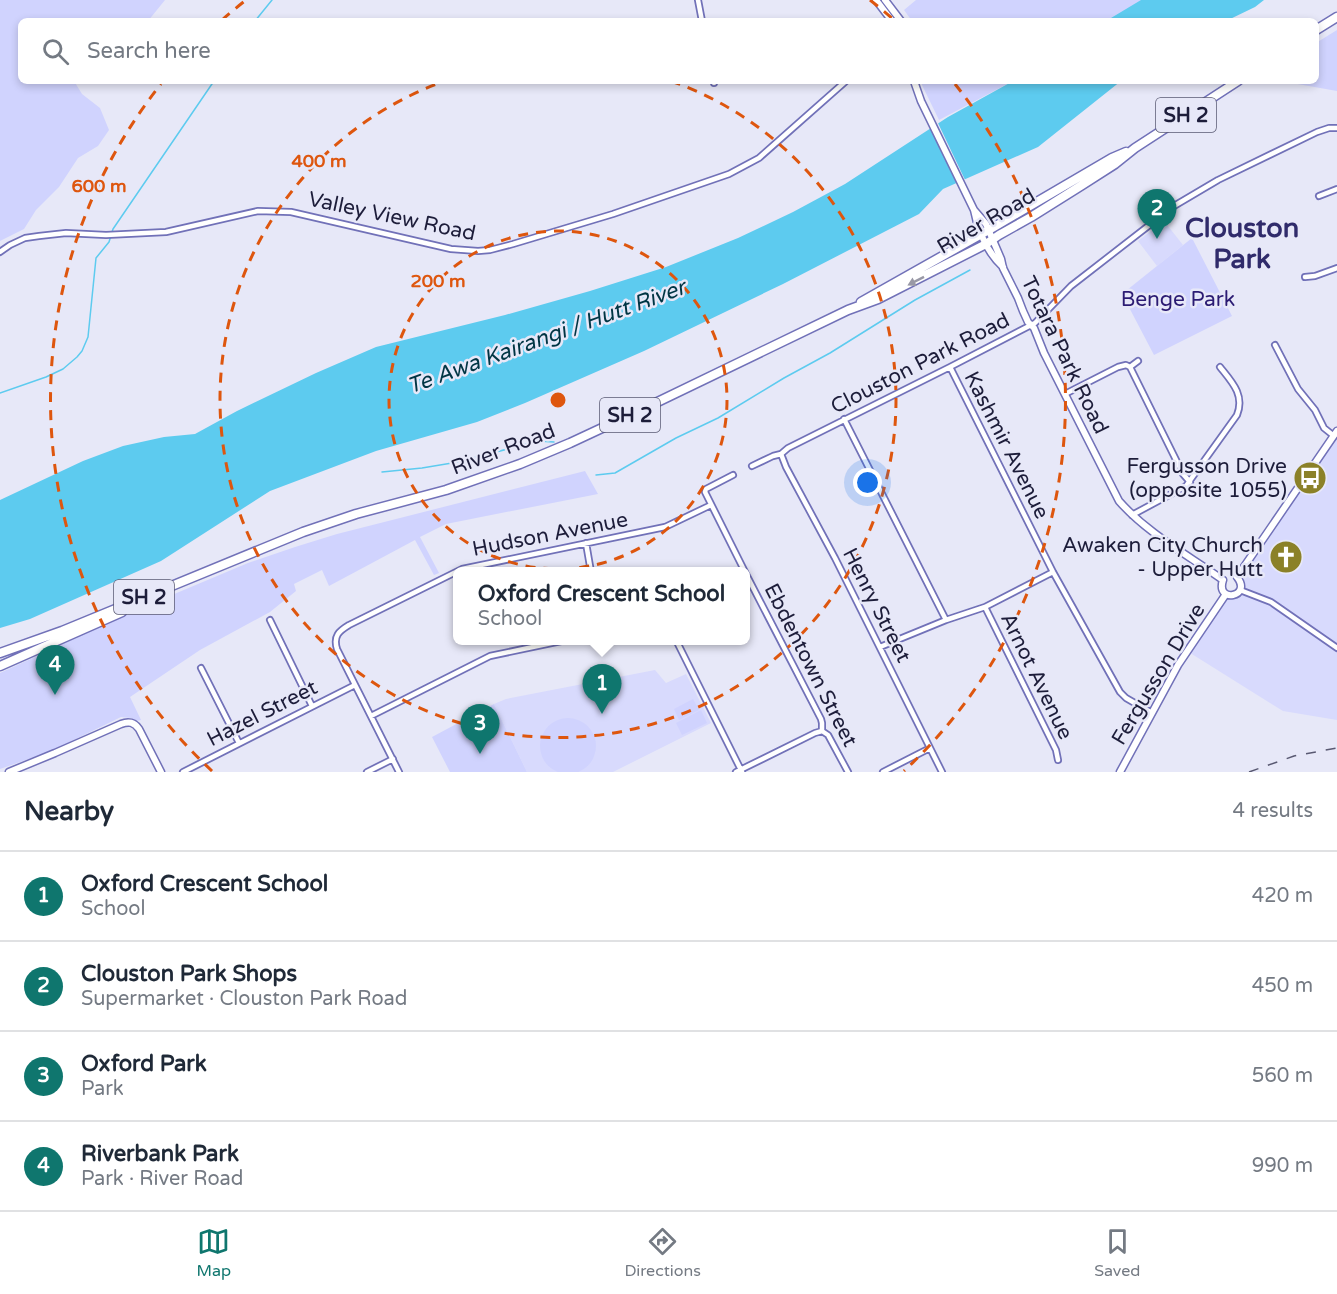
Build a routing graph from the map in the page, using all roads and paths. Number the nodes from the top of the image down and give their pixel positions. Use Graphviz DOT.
graph roads {
  1 [pos="698,0"];
  2 [pos="876,0"];
  3 [pos="885,0"];
  4 [pos="1337,17"];
  5 [pos="701,18"];
  6 [pos="890,18"];
  7 [pos="899,18"];
  8 [pos="1319,28"];
  9 [pos="843,84"];
  10 [pos="915,84"];
  11 [pos="1233,84"];
  12 [pos="1337,128"];
  13 [pos="1135,148"];
  14 [pos="1337,189"];
  15 [pos="1319,196"];
  16 [pos="985,232"];
  17 [pos="990,241"];
  18 [pos="0,252"];
  19 [pos="1337,268"];
  20 [pos="1305,277"];
  21 [pos="848,310"];
  22 [pos="1031,325"];
  23 [pos="1275,345"];
  24 [pos="1138,361"];
  25 [pos="950,367"];
  26 [pos="1130,367"];
  27 [pos="1220,367"];
  28 [pos="1065,394"];
  29 [pos="844,419"];
  30 [pos="1335,434"];
  31 [pos="781,454"];
  32 [pos="752,466"];
  33 [pos="733,476"];
  34 [pos="1190,482"];
  35 [pos="711,505"];
  36 [pos="1132,515"];
  37 [pos="586,543"];
  38 [pos="226,564"];
  39 [pos="467,567"];
  40 [pos="590,567"];
  41 [pos="742,567"];
  42 [pos="453,573"];
  43 [pos="1053,573"];
  44 [pos="1230,577"];
  45 [pos="750,583"];
  46 [pos="1240,590"];
  47 [pos="1226,594"];
  48 [pos="985,608"];
  49 [pos="270,620"];
  50 [pos="946,620"];
  51 [pos="62,631"];
  52 [pos="542,645"];
  53 [pos="678,645"];
  54 [pos="880,647"];
  55 [pos="1337,648"];
  56 [pos="0,653"];
  57 [pos="0,658"];
  58 [pos="0,666"];
  59 [pos="201,668"];
  60 [pos="355,685"];
  61 [pos="312,706"];
  62 [pos="1152,713"];
  63 [pos="371,716"];
  64 [pos="822,731"];
  65 [pos="239,743"];
  66 [pos="930,748"];
  67 [pos="393,759"];
  68 [pos="1058,760"];
  69 [pos="740,771"];
  70 [pos="9,772"];
  71 [pos="161,772"];
  72 [pos="183,772"];
  73 [pos="367,772"];
  74 [pos="399,772"];
  75 [pos="848,772"];
  76 [pos="883,772"];
  77 [pos="942,772"];
  78 [pos="1120,772"];
  1 -- 5 [label="street"];
  2 -- 6 [label="street"];
  3 -- 7 [label="street"];
  4 -- 8 [label="highway"];
  9 -- 18 [label="street, Valley View Road"];
  10 -- 16 [label="street, Totara Park Road"];
  11 -- 13 [label="highway, River Road / SH 2"];
  12 -- 22 [label="street, Clouston Park Road"];
  13 -- 16 [label="highway, River Road / SH 2"];
  13 -- 17 [label="highway, River Road / SH 2"];
  14 -- 15 [label="street"];
  16 -- 17 [label="street, Totara Park Road"];
  16 -- 21 [label="highway, River Road / SH 2"];
  17 -- 21 [label="highway, River Road / SH 2, one-way"];
  17 -- 22 [label="street, Totara Park Road"];
  19 -- 20 [label="street"];
  21 -- 38 [label="highway, River Road / SH 2"];
  22 -- 25 [label="street, Clouston Park Road"];
  22 -- 28 [label="street, Totara Park Road"];
  23 -- 30 [label="street"];
  24 -- 26 [label="street"];
  25 -- 29 [label="street, Clouston Park Road"];
  25 -- 43 [label="street, Kashmir Avenue"];
  26 -- 28 [label="street"];
  26 -- 34 [label="street"];
  27 -- 34 [label="street"];
  28 -- 36 [label="street, Totara Park Road"];
  29 -- 31 [label="street, Clouston Park Road"];
  29 -- 50 [label="street"];
  30 -- 44 [label="street"];
  31 -- 32 [label="street, Clouston Park Road"];
  31 -- 54 [label="street, Henry Street"];
  33 -- 35 [label="street"];
  34 -- 36 [label="street"];
  35 -- 37 [label="street, Hudson Avenue"];
  35 -- 41 [label="street, Ebdentown Street"];
  36 -- 44 [label="street, Totara Park Road"];
  37 -- 39 [label="street, Hudson Avenue"];
  37 -- 40 [label="street"];
  38 -- 51 [label="highway, River Road / SH 2"];
  38 -- 58 [label="highway, River Road / SH 2"];
  42 -- 60 [label="street, Hudson Avenue"];
  43 -- 48 [label="street"];
  43 -- 62 [label="street, Kashmir Avenue"];
  44 -- 46 [label="street"];
  44 -- 47 [label="street"];
  45 -- 64 [label="street, Ebdentown Street"];
  46 -- 47 [label="street"];
  46 -- 55 [label="street"];
  47 -- 62 [label="street, Fergusson Drive"];
  48 -- 50 [label="street"];
  48 -- 68 [label="street, Arnot Avenue"];
  49 -- 61 [label="street"];
  50 -- 54 [label="street"];
  51 -- 56 [label="highway, River Road / SH 2"];
  51 -- 57 [label="highway"];
  52 -- 63 [label="street"];
  53 -- 69 [label="street"];
  54 -- 66 [label="street, Henry Street"];
  59 -- 65 [label="street"];
  60 -- 61 [label="street, Hazel Street"];
  60 -- 63 [label="street"];
  61 -- 65 [label="street, Hazel Street"];
  62 -- 78 [label="street, Fergusson Drive"];
  63 -- 67 [label="street"];
  64 -- 69 [label="street"];
  64 -- 75 [label="street, Ebdentown Street"];
  65 -- 72 [label="street, Hazel Street"];
  66 -- 76 [label="street"];
  66 -- 77 [label="street, Henry Street"];
  67 -- 73 [label="street"];
  67 -- 74 [label="street"];
  70 -- 71 [label="street"];
}
